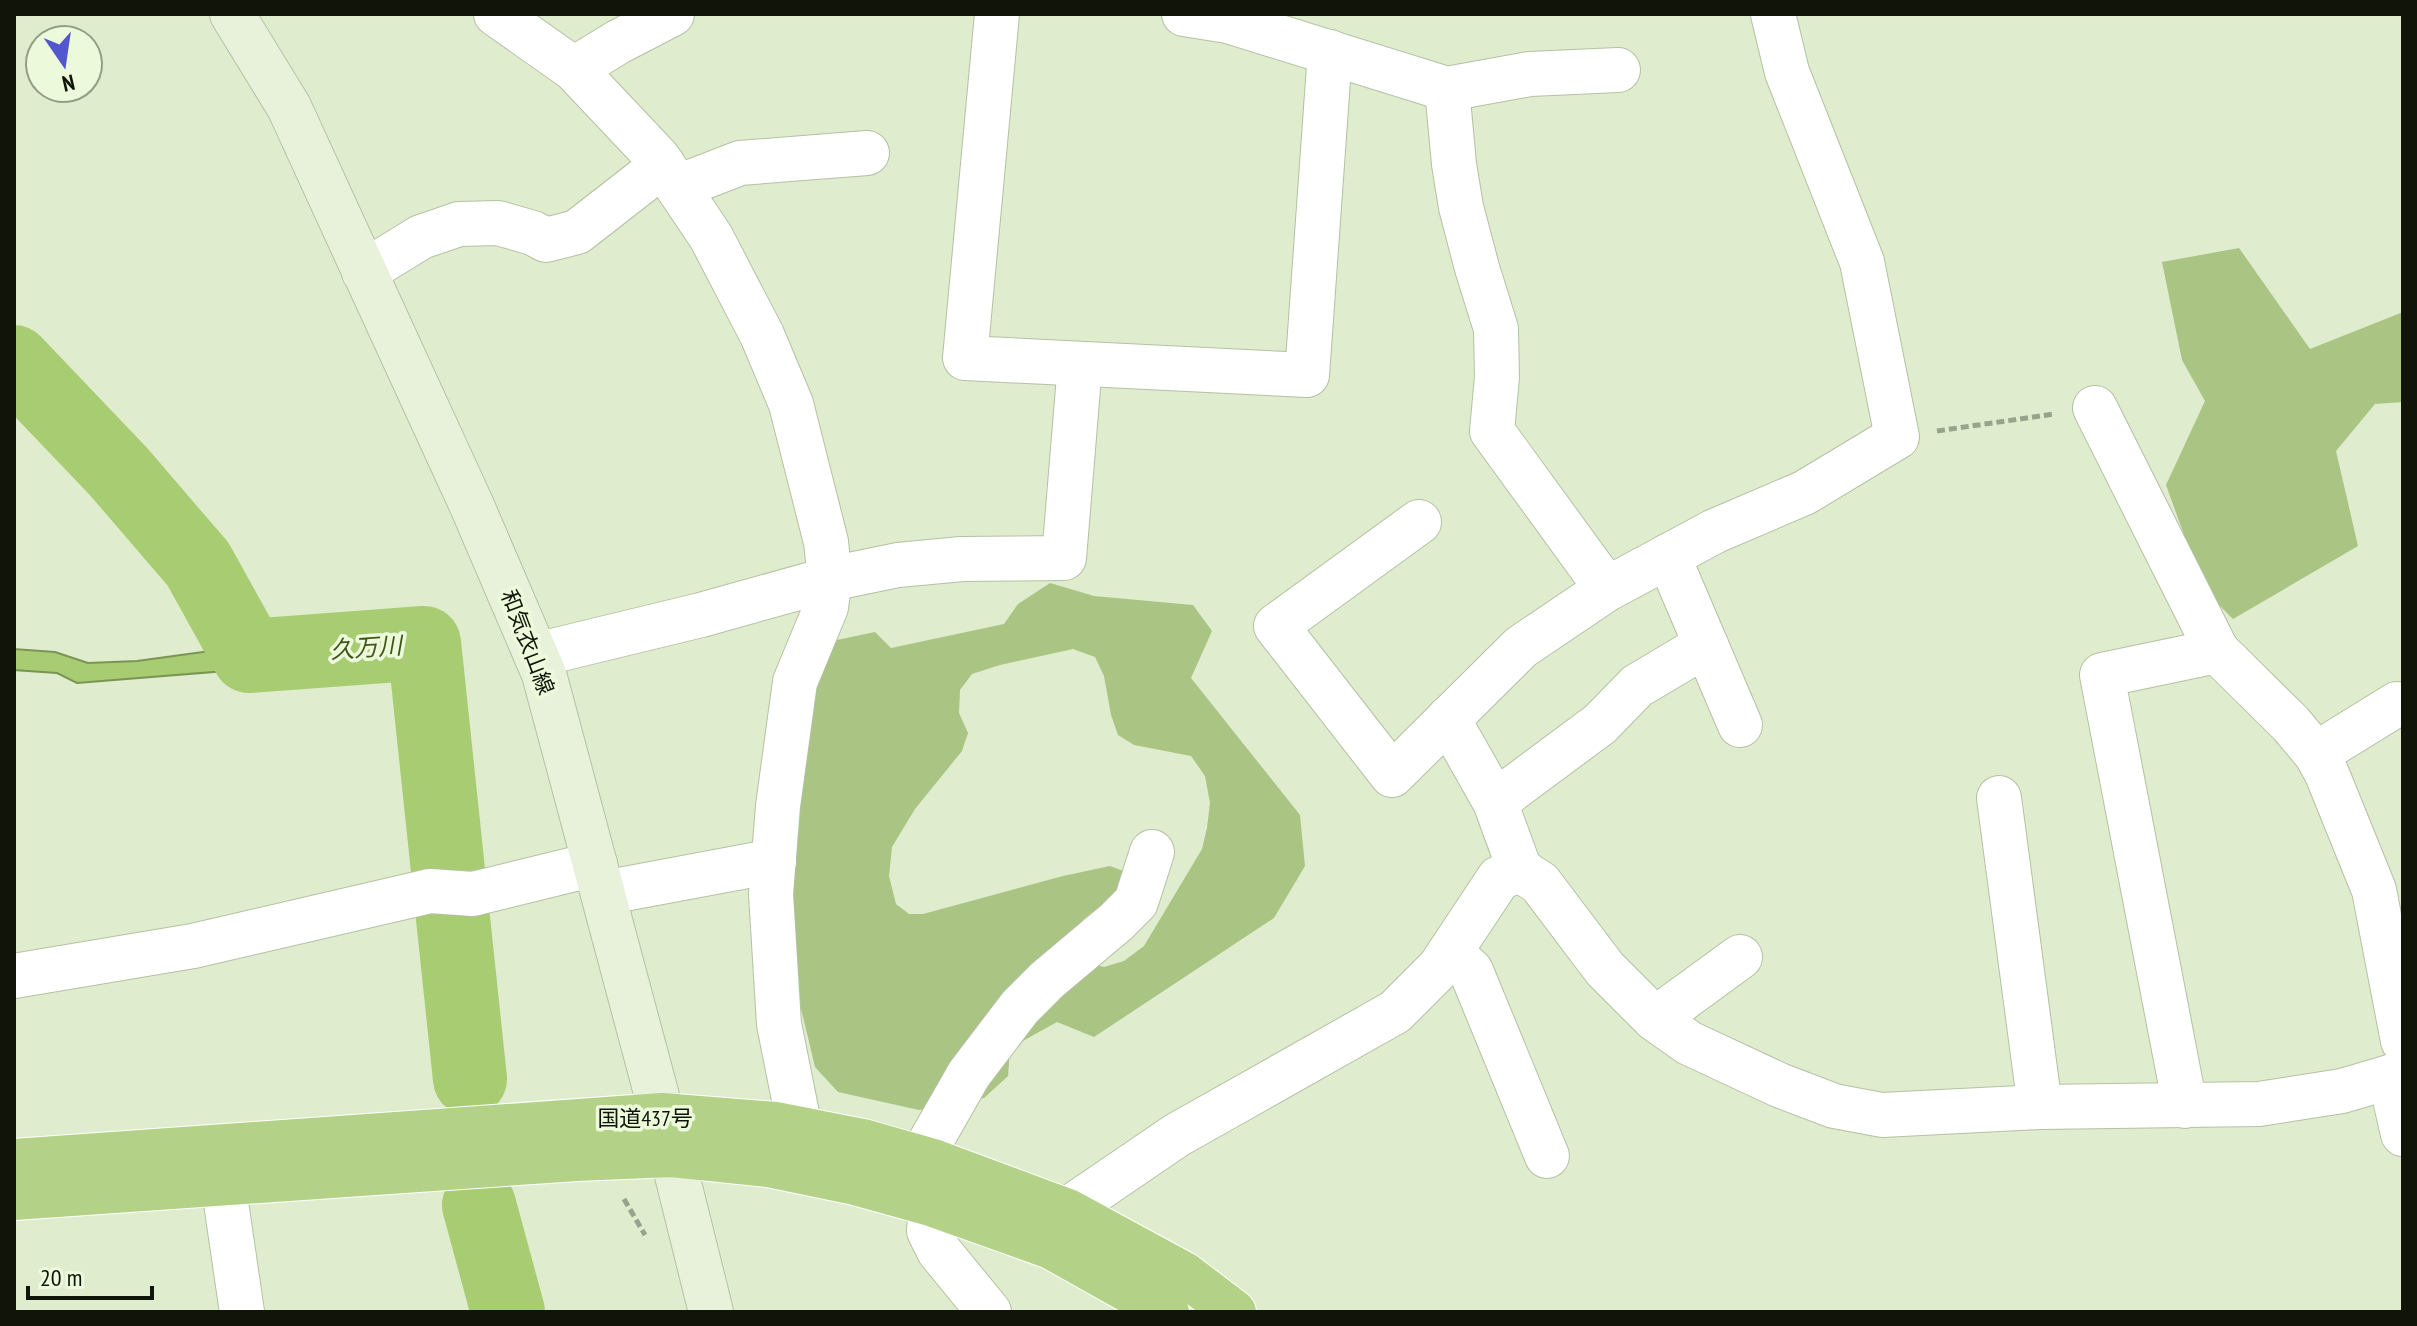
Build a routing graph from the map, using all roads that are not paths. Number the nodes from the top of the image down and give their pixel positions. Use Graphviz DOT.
graph roads {
  1 [pos="232,14"];
  2 [pos="496,14"];
  3 [pos="672,14"];
  4 [pos="997,14"];
  5 [pos="1773,14"];
  6 [pos="1204,16"];
  7 [pos="1330,52"];
  8 [pos="574,69"];
  9 [pos="1618,70"];
  10 [pos="1447,89"];
  11 [pos="867,153"];
  12 [pos="670,176"];
  13 [pos="364,272"];
  14 [pos="1080,364"];
  15 [pos="2095,408"];
  16 [pos="1419,522"];
  17 [pos="1668,556"];
  18 [pos="830,579"];
  19 [pos="1607,589"];
  20 [pos="1706,645"];
  21 [pos="2217,651"];
  22 [pos="536,655"];
  23 [pos="2397,704"];
  24 [pos="1448,719"];
  25 [pos="1740,725"];
  26 [pos="2316,754"];
  27 [pos="1999,798"];
  28 [pos="1495,802"];
  29 [pos="1152,852"];
  30 [pos="774,861"];
  31 [pos="1520,870"];
  32 [pos="599,878"];
  33 [pos="1450,952"];
  34 [pos="1740,957"];
  35 [pos="14,976"];
  36 [pos="1655,1019"];
  37 [pos="2399,1064"];
  38 [pos="2185,1106"];
  39 [pos="2040,1107"];
  40 [pos="800,1129"];
  41 [pos="2403,1134"];
  42 [pos="667,1135"];
  43 [pos="1547,1156"];
  44 [pos="921,1158"];
  45 [pos="14,1161"];
  46 [pos="219,1164"];
  47 [pos="14,1198"];
  48 [pos="931,1204"];
  49 [pos="1068,1211"];
  50 [pos="1025,1237"];
  51 [pos="242,1312"];
  52 [pos="711,1312"];
  53 [pos="989,1312"];
  54 [pos="1167,1312"];
  55 [pos="1234,1312"];
  1 -- 13 [label="main road, 和気衣山線"];
  2 -- 8 [label="street"];
  3 -- 8 [label="street"];
  4 -- 14 [label="street"];
  5 -- 17 [label="street"];
  6 -- 7 [label="street"];
  7 -- 10 [label="street"];
  7 -- 14 [label="street"];
  8 -- 12 [label="street"];
  9 -- 10 [label="street"];
  10 -- 19 [label="street"];
  11 -- 12 [label="street"];
  12 -- 13 [label="street"];
  12 -- 18 [label="street"];
  13 -- 22 [label="main road, 和気衣山線"];
  14 -- 18 [label="street"];
  15 -- 21 [label="street"];
  16 -- 24 [label="street"];
  17 -- 19 [label="street"];
  17 -- 20 [label="street"];
  18 -- 22 [label="street"];
  18 -- 30 [label="street"];
  19 -- 24 [label="street"];
  20 -- 25 [label="street"];
  20 -- 28 [label="street"];
  21 -- 26 [label="street"];
  21 -- 38 [label="street"];
  22 -- 32 [label="main road, 和気衣山線"];
  23 -- 26 [label="street"];
  24 -- 28 [label="street"];
  26 -- 37 [label="street"];
  27 -- 39 [label="street"];
  28 -- 31 [label="street"];
  29 -- 44 [label="street"];
  30 -- 32 [label="street"];
  30 -- 40 [label="street"];
  31 -- 33 [label="street"];
  31 -- 36 [label="street"];
  32 -- 35 [label="street"];
  32 -- 42 [label="main road, 和気衣山線"];
  33 -- 43 [label="street"];
  33 -- 49 [label="street"];
  34 -- 36 [label="street"];
  36 -- 39 [label="street"];
  37 -- 38 [label="street"];
  37 -- 41 [label="street"];
  38 -- 39 [label="street"];
  40 -- 42 [label="highway, 国道437号"];
  40 -- 44 [label="highway, 国道437号"];
  42 -- 46 [label="highway, 国道437号"];
  42 -- 48 [label="highway, 国道437号"];
  42 -- 52 [label="main road, 和気衣山線"];
  44 -- 49 [label="highway, 国道437号"];
  45 -- 46 [label="highway, 国道437号"];
  46 -- 47 [label="highway, 国道437号"];
  46 -- 51 [label="street"];
  48 -- 50 [label="highway, 国道437号"];
  48 -- 53 [label="street"];
  49 -- 50 [label="street"];
  49 -- 55 [label="highway, 国道437号"];
  50 -- 54 [label="highway, 国道437号"];
}
